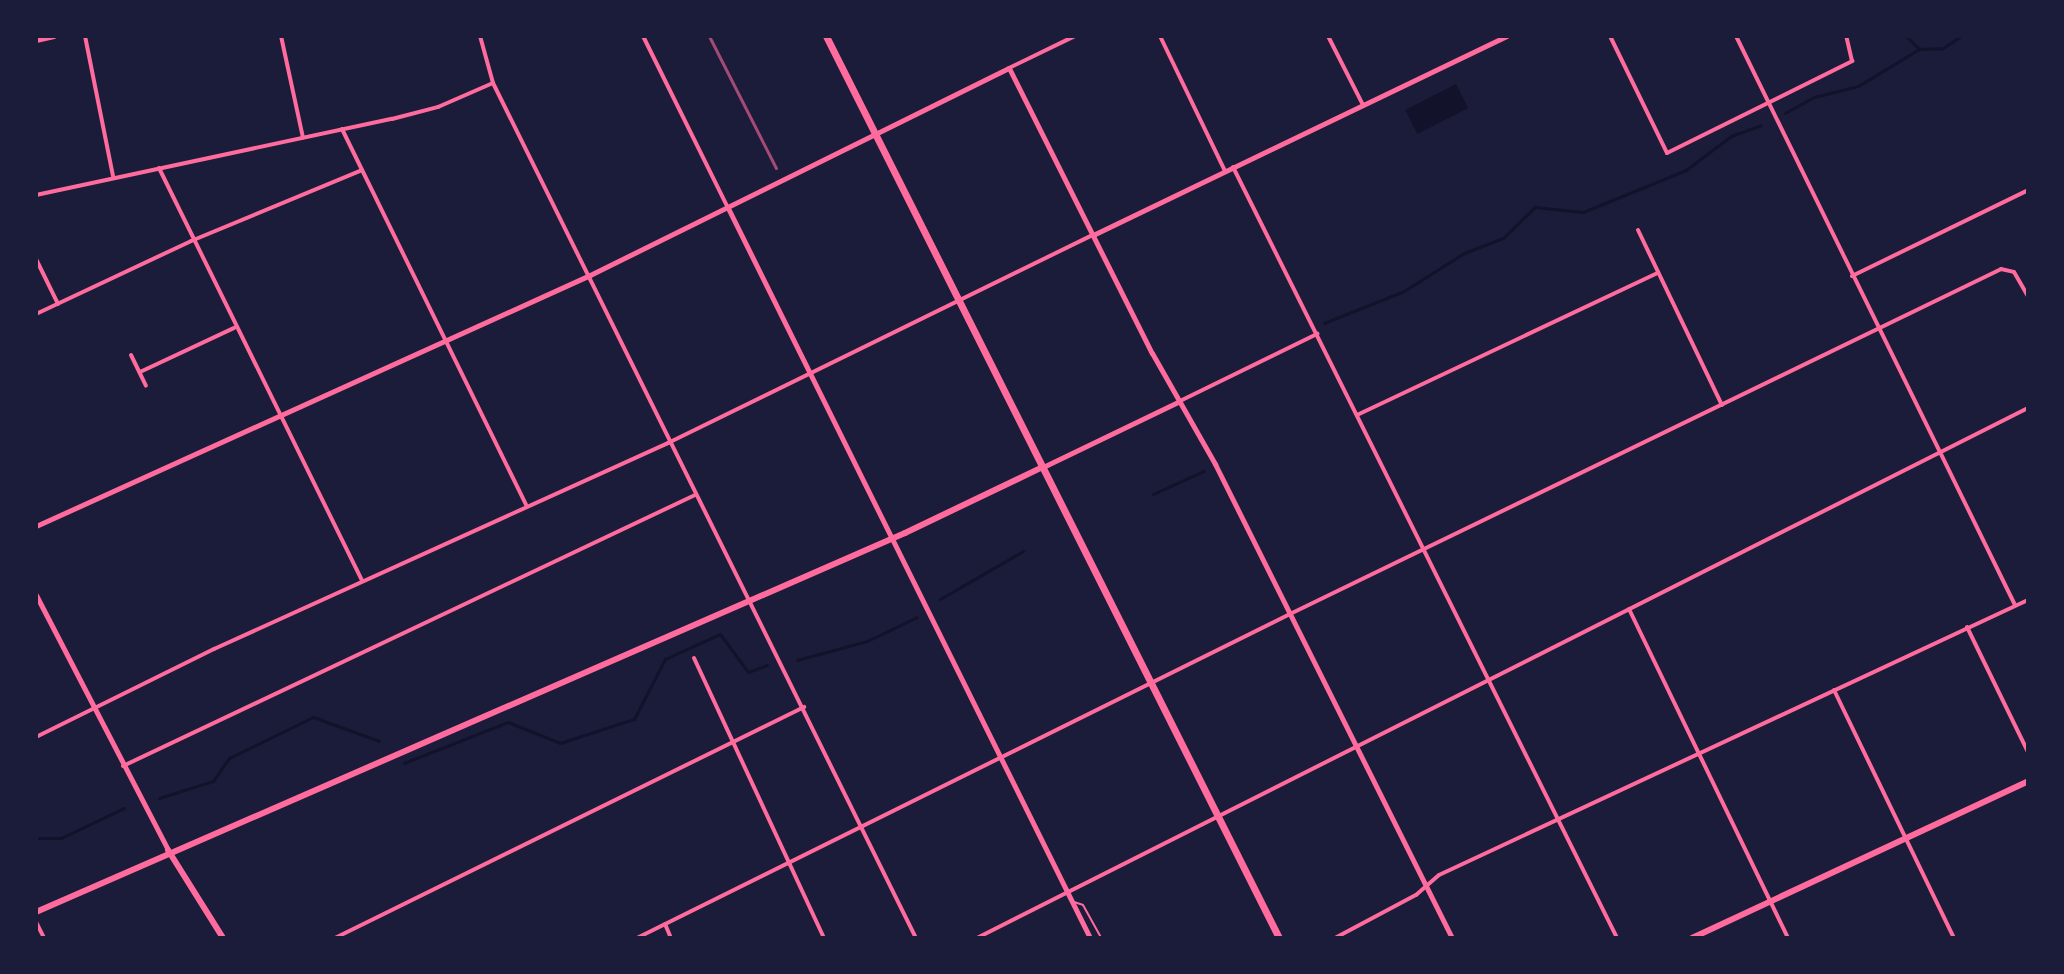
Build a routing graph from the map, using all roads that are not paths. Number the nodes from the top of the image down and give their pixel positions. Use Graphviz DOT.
graph roads {
  1 [pos="54,36"];
  2 [pos="85,36"];
  3 [pos="281,36"];
  4 [pos="480,36"];
  5 [pos="643,36"];
  6 [pos="826,36"];
  7 [pos="1075,36"];
  8 [pos="1160,36"];
  9 [pos="1328,36"];
  10 [pos="1507,36"];
  11 [pos="1610,36"];
  12 [pos="1736,36"];
  13 [pos="1846,36"];
  14 [pos="36,40"];
  15 [pos="1009,68"];
  16 [pos="493,83"];
  17 [pos="1363,105"];
  18 [pos="1769,105"];
  19 [pos="342,129"];
  20 [pos="876,132"];
  21 [pos="303,138"];
  22 [pos="1233,167"];
  23 [pos="159,168"];
  24 [pos="362,170"];
  25 [pos="1225,171"];
  26 [pos="113,176"];
  27 [pos="2028,190"];
  28 [pos="36,195"];
  29 [pos="728,208"];
  30 [pos="1638,230"];
  31 [pos="1093,235"];
  32 [pos="191,241"];
  33 [pos="36,259"];
  34 [pos="1658,273"];
  35 [pos="590,275"];
  36 [pos="1852,276"];
  37 [pos="2028,296"];
  38 [pos="959,300"];
  39 [pos="58,304"];
  40 [pos="36,314"];
  41 [pos="234,328"];
  42 [pos="1878,330"];
  43 [pos="1317,334"];
  44 [pos="447,340"];
  45 [pos="131,355"];
  46 [pos="140,372"];
  47 [pos="812,374"];
  48 [pos="146,386"];
  49 [pos="1180,401"];
  50 [pos="1722,405"];
  51 [pos="2028,408"];
  52 [pos="1357,415"];
  53 [pos="278,417"];
  54 [pos="668,443"];
  55 [pos="1939,452"];
  56 [pos="1043,467"];
  57 [pos="695,495"];
  58 [pos="526,504"];
  59 [pos="36,526"];
  60 [pos="893,538"];
  61 [pos="1424,548"];
  62 [pos="362,581"];
  63 [pos="36,595"];
  64 [pos="2028,600"];
  65 [pos="749,601"];
  66 [pos="2015,606"];
  67 [pos="1628,608"];
  68 [pos="1290,614"];
  69 [pos="1967,627"];
  70 [pos="694,658"];
  71 [pos="1490,680"];
  72 [pos="1151,682"];
  73 [pos="1834,690"];
  74 [pos="804,707"];
  75 [pos="93,709"];
  76 [pos="36,737"];
  77 [pos="733,742"];
  78 [pos="1356,748"];
  79 [pos="2028,752"];
  80 [pos="1698,753"];
  81 [pos="1004,756"];
  82 [pos="123,766"];
  83 [pos="2028,781"];
  84 [pos="1218,815"];
  85 [pos="1559,818"];
  86 [pos="863,827"];
  87 [pos="1906,839"];
  88 [pos="168,850"];
  89 [pos="789,863"];
  90 [pos="1427,885"];
  91 [pos="1068,892"];
  92 [pos="1073,902"];
  93 [pos="1770,902"];
  94 [pos="36,912"];
  95 [pos="36,922"];
  96 [pos="665,924"];
  97 [pos="44,938"];
  98 [pos="223,938"];
  99 [pos="335,938"];
  100 [pos="637,938"];
  101 [pos="671,938"];
  102 [pos="824,938"];
  103 [pos="916,938"];
  104 [pos="977,938"];
  105 [pos="1090,938"];
  106 [pos="1101,938"];
  107 [pos="1279,938"];
  108 [pos="1335,938"];
  109 [pos="1452,938"];
  110 [pos="1617,938"];
  111 [pos="1692,938"];
  112 [pos="1788,938"];
  113 [pos="1954,938"];
  1 -- 14 [label="street"];
  2 -- 26 [label="street"];
  3 -- 21 [label="street"];
  4 -- 16 [label="street"];
  5 -- 29 [label="street"];
  6 -- 20 [label="highway"];
  7 -- 15 [label="street"];
  8 -- 25 [label="street"];
  9 -- 17 [label="street"];
  10 -- 17 [label="street"];
  11 -- 18 [label="street"];
  12 -- 18 [label="street"];
  13 -- 18 [label="street"];
  15 -- 20 [label="street"];
  15 -- 31 [label="street"];
  16 -- 19 [label="street"];
  16 -- 35 [label="street"];
  17 -- 22 [label="street"];
  18 -- 36 [label="street"];
  19 -- 21 [label="street"];
  19 -- 24 [label="street"];
  20 -- 29 [label="street"];
  20 -- 38 [label="highway"];
  21 -- 23 [label="street"];
  22 -- 25 [label="street"];
  22 -- 43 [label="street"];
  23 -- 26 [label="street"];
  23 -- 32 [label="street"];
  24 -- 32 [label="street"];
  24 -- 44 [label="street"];
  25 -- 31 [label="street"];
  26 -- 28 [label="street"];
  27 -- 36 [label="street"];
  29 -- 35 [label="street"];
  29 -- 47 [label="street"];
  30 -- 34 [label="street"];
  31 -- 38 [label="street"];
  31 -- 49 [label="street"];
  32 -- 39 [label="street"];
  32 -- 41 [label="street"];
  33 -- 39 [label="street"];
  34 -- 50 [label="street"];
  34 -- 52 [label="street"];
  35 -- 44 [label="street"];
  35 -- 54 [label="street"];
  36 -- 42 [label="street"];
  37 -- 42 [label="street"];
  38 -- 47 [label="street"];
  38 -- 56 [label="highway"];
  39 -- 40 [label="street"];
  41 -- 46 [label="street"];
  41 -- 53 [label="street"];
  42 -- 50 [label="street"];
  42 -- 55 [label="street"];
  43 -- 49 [label="street"];
  43 -- 52 [label="street"];
  44 -- 53 [label="street"];
  44 -- 58 [label="street"];
  45 -- 46 [label="street"];
  46 -- 48 [label="street"];
  47 -- 54 [label="street"];
  47 -- 60 [label="street"];
  49 -- 56 [label="street"];
  49 -- 68 [label="street"];
  50 -- 61 [label="street"];
  51 -- 55 [label="street"];
  52 -- 61 [label="street"];
  53 -- 59 [label="street"];
  53 -- 62 [label="street"];
  54 -- 57 [label="street"];
  54 -- 58 [label="street"];
  55 -- 66 [label="street"];
  55 -- 67 [label="street"];
  56 -- 60 [label="main road"];
  56 -- 72 [label="highway"];
  57 -- 65 [label="street"];
  57 -- 82 [label="street"];
  58 -- 62 [label="street"];
  60 -- 65 [label="main road"];
  60 -- 81 [label="street"];
  61 -- 68 [label="street"];
  61 -- 71 [label="street"];
  62 -- 75 [label="street"];
  63 -- 75 [label="street"];
  64 -- 66 [label="street"];
  65 -- 74 [label="street"];
  65 -- 88 [label="main road"];
  66 -- 69 [label="street"];
  67 -- 71 [label="street"];
  67 -- 80 [label="street"];
  68 -- 72 [label="street"];
  68 -- 78 [label="street"];
  69 -- 73 [label="street"];
  69 -- 79 [label="street"];
  70 -- 77 [label="street"];
  71 -- 78 [label="street"];
  71 -- 85 [label="street"];
  72 -- 81 [label="street"];
  72 -- 84 [label="highway"];
  73 -- 80 [label="street"];
  73 -- 87 [label="street"];
  74 -- 77 [label="street"];
  74 -- 86 [label="street"];
  75 -- 76 [label="street"];
  75 -- 82 [label="street"];
  77 -- 89 [label="street"];
  77 -- 99 [label="street"];
  78 -- 84 [label="street"];
  78 -- 90 [label="street"];
  80 -- 85 [label="street"];
  80 -- 93 [label="street"];
  81 -- 86 [label="street"];
  81 -- 91 [label="street"];
  82 -- 88 [label="street"];
  83 -- 87 [label="main road"];
  84 -- 91 [label="street"];
  84 -- 107 [label="highway"];
  85 -- 90 [label="street"];
  85 -- 110 [label="street"];
  86 -- 89 [label="street"];
  86 -- 103 [label="street"];
  87 -- 93 [label="main road"];
  87 -- 113 [label="street"];
  88 -- 94 [label="main road"];
  88 -- 98 [label="main road"];
  89 -- 96 [label="street"];
  89 -- 102 [label="street"];
  90 -- 108 [label="street"];
  90 -- 109 [label="street"];
  91 -- 92 [label="street"];
  91 -- 104 [label="street"];
  92 -- 105 [label="street"];
  92 -- 106 [label="lane"];
  93 -- 111 [label="main road"];
  93 -- 112 [label="street"];
  95 -- 97 [label="street"];
  96 -- 100 [label="street"];
  96 -- 101 [label="street"];
}
